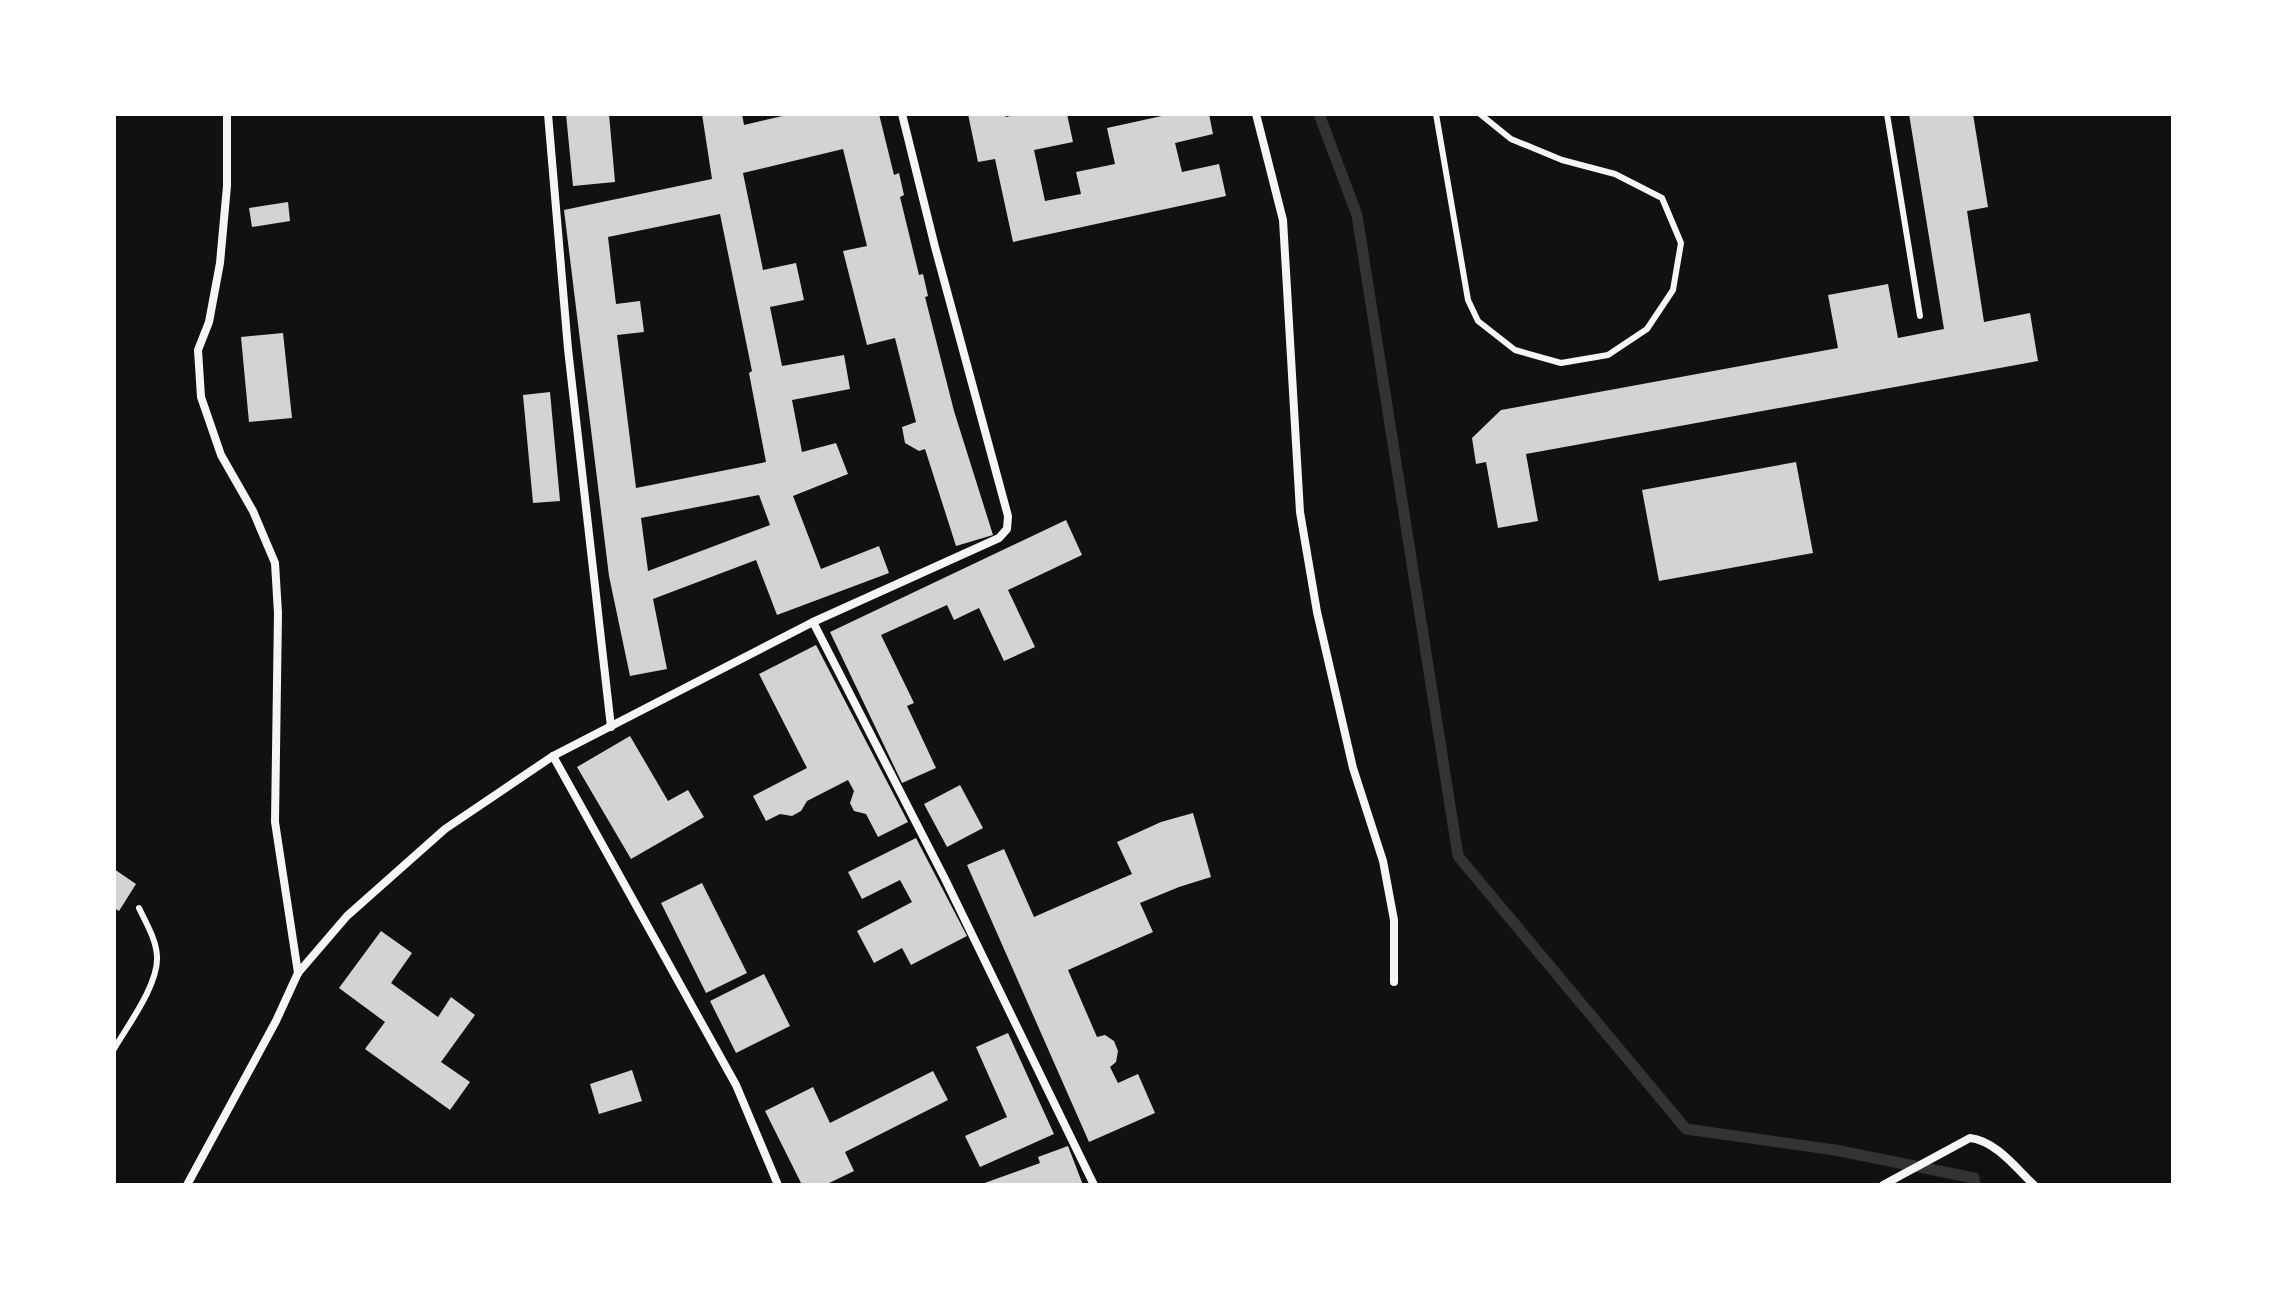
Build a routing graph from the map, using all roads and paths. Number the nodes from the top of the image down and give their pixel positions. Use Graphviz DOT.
graph roads {
  1 [pos="227,114"];
  2 [pos="548,114"];
  3 [pos="902,114"];
  4 [pos="1256,114"];
  5 [pos="1436,114"];
  6 [pos="1480,114"];
  7 [pos="1887,114"];
  8 [pos="1920,316"];
  9 [pos="813,622"];
  10 [pos="611,727"];
  11 [pos="553,756"];
  12 [pos="139,908"];
  13 [pos="298,973"];
  14 [pos="1394,982"];
  15 [pos="114,1049"];
  16 [pos="187,1185"];
  17 [pos="778,1185"];
  18 [pos="1094,1185"];
  19 [pos="1883,1185"];
  20 [pos="2034,1185"];
  1 -- 13 [label="street"];
  2 -- 10 [label="street"];
  3 -- 9 [label="street"];
  4 -- 14 [label="street"];
  5 -- 6 [label="lane"];
  7 -- 8 [label="lane"];
  9 -- 10 [label="street"];
  9 -- 18 [label="street"];
  10 -- 11 [label="street"];
  11 -- 13 [label="street"];
  11 -- 17 [label="street"];
  12 -- 15 [label="lane"];
  13 -- 16 [label="street"];
  19 -- 20 [label="street"];
}
